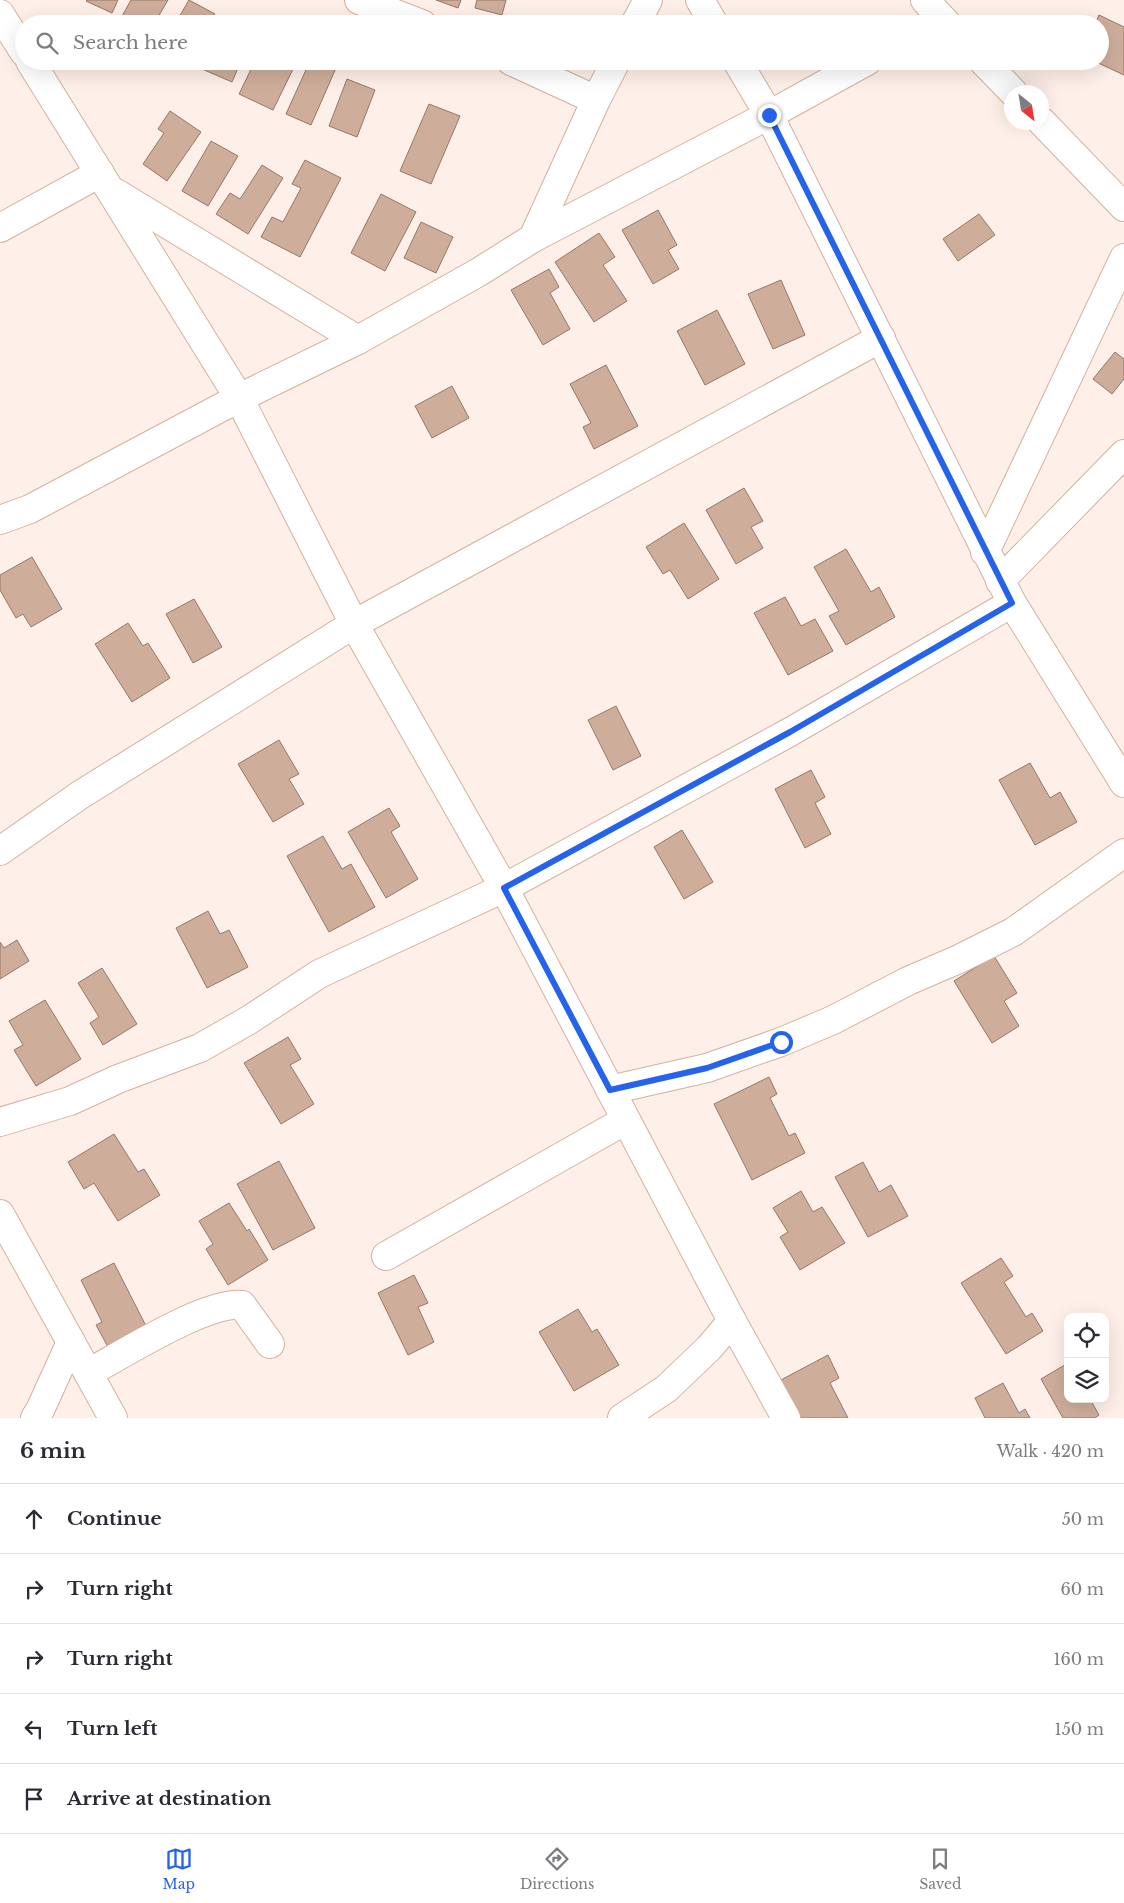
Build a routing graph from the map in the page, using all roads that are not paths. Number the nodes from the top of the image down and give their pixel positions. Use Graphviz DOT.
graph roads {
  1 [pos="359,0"];
  2 [pos="648,0"];
  3 [pos="700,0"];
  4 [pos="0,14"];
  5 [pos="398,15"];
  6 [pos="640,15"];
  7 [pos="709,15"];
  8 [pos="15,38"];
  9 [pos="36,70"];
  10 [pos="531,70"];
  11 [pos="611,70"];
  12 [pos="742,70"];
  13 [pos="851,70"];
  14 [pos="992,70"];
  15 [pos="1006,85"];
  16 [pos="596,100"];
  17 [pos="769,115"];
  18 [pos="1049,129"];
  19 [pos="106,182"];
  20 [pos="1124,207"];
  21 [pos="0,228"];
  22 [pos="533,238"];
  23 [pos="1124,258"];
  24 [pos="881,338"];
  25 [pos="358,340"];
  26 [pos="238,398"];
  27 [pos="1124,454"];
  28 [pos="0,520"];
  29 [pos="985,552"];
  30 [pos="1006,592"];
  31 [pos="354,624"];
  32 [pos="1124,782"];
  33 [pos="0,851"];
  34 [pos="1124,853"];
  35 [pos="504,888"];
  36 [pos="610,1090"];
  37 [pos="626,1120"];
  38 [pos="0,1122"];
  39 [pos="0,1214"];
  40 [pos="386,1256"];
  41 [pos="732,1321"];
  42 [pos="71,1342"];
  43 [pos="270,1344"];
  44 [pos="88,1373"];
  45 [pos="34,1418"];
  46 [pos="113,1418"];
  47 [pos="622,1418"];
  48 [pos="786,1418"];
  1 -- 5 [label="street"];
  2 -- 6 [label="street"];
  3 -- 7 [label="street"];
  4 -- 8 [label="street"];
  9 -- 19 [label="street"];
  10 -- 16 [label="street"];
  11 -- 16 [label="street"];
  12 -- 17 [label="street"];
  13 -- 17 [label="street"];
  14 -- 15 [label="street"];
  16 -- 22 [label="street"];
  17 -- 22 [label="street"];
  17 -- 24 [label="street"];
  18 -- 20 [label="street"];
  19 -- 21 [label="street"];
  19 -- 25 [label="street"];
  19 -- 26 [label="street"];
  22 -- 25 [label="street"];
  23 -- 29 [label="street"];
  24 -- 29 [label="street"];
  24 -- 31 [label="street"];
  25 -- 26 [label="street"];
  26 -- 28 [label="street"];
  26 -- 31 [label="street"];
  27 -- 30 [label="street"];
  29 -- 30 [label="street"];
  30 -- 32 [label="street"];
  30 -- 35 [label="street"];
  31 -- 33 [label="street"];
  31 -- 35 [label="street"];
  34 -- 36 [label="street"];
  35 -- 36 [label="street"];
  35 -- 38 [label="street"];
  36 -- 37 [label="street"];
  37 -- 40 [label="street"];
  37 -- 41 [label="street"];
  39 -- 42 [label="street"];
  41 -- 47 [label="street"];
  41 -- 48 [label="street"];
  42 -- 44 [label="street"];
  42 -- 45 [label="street"];
  43 -- 44 [label="street"];
  44 -- 46 [label="street"];
}
